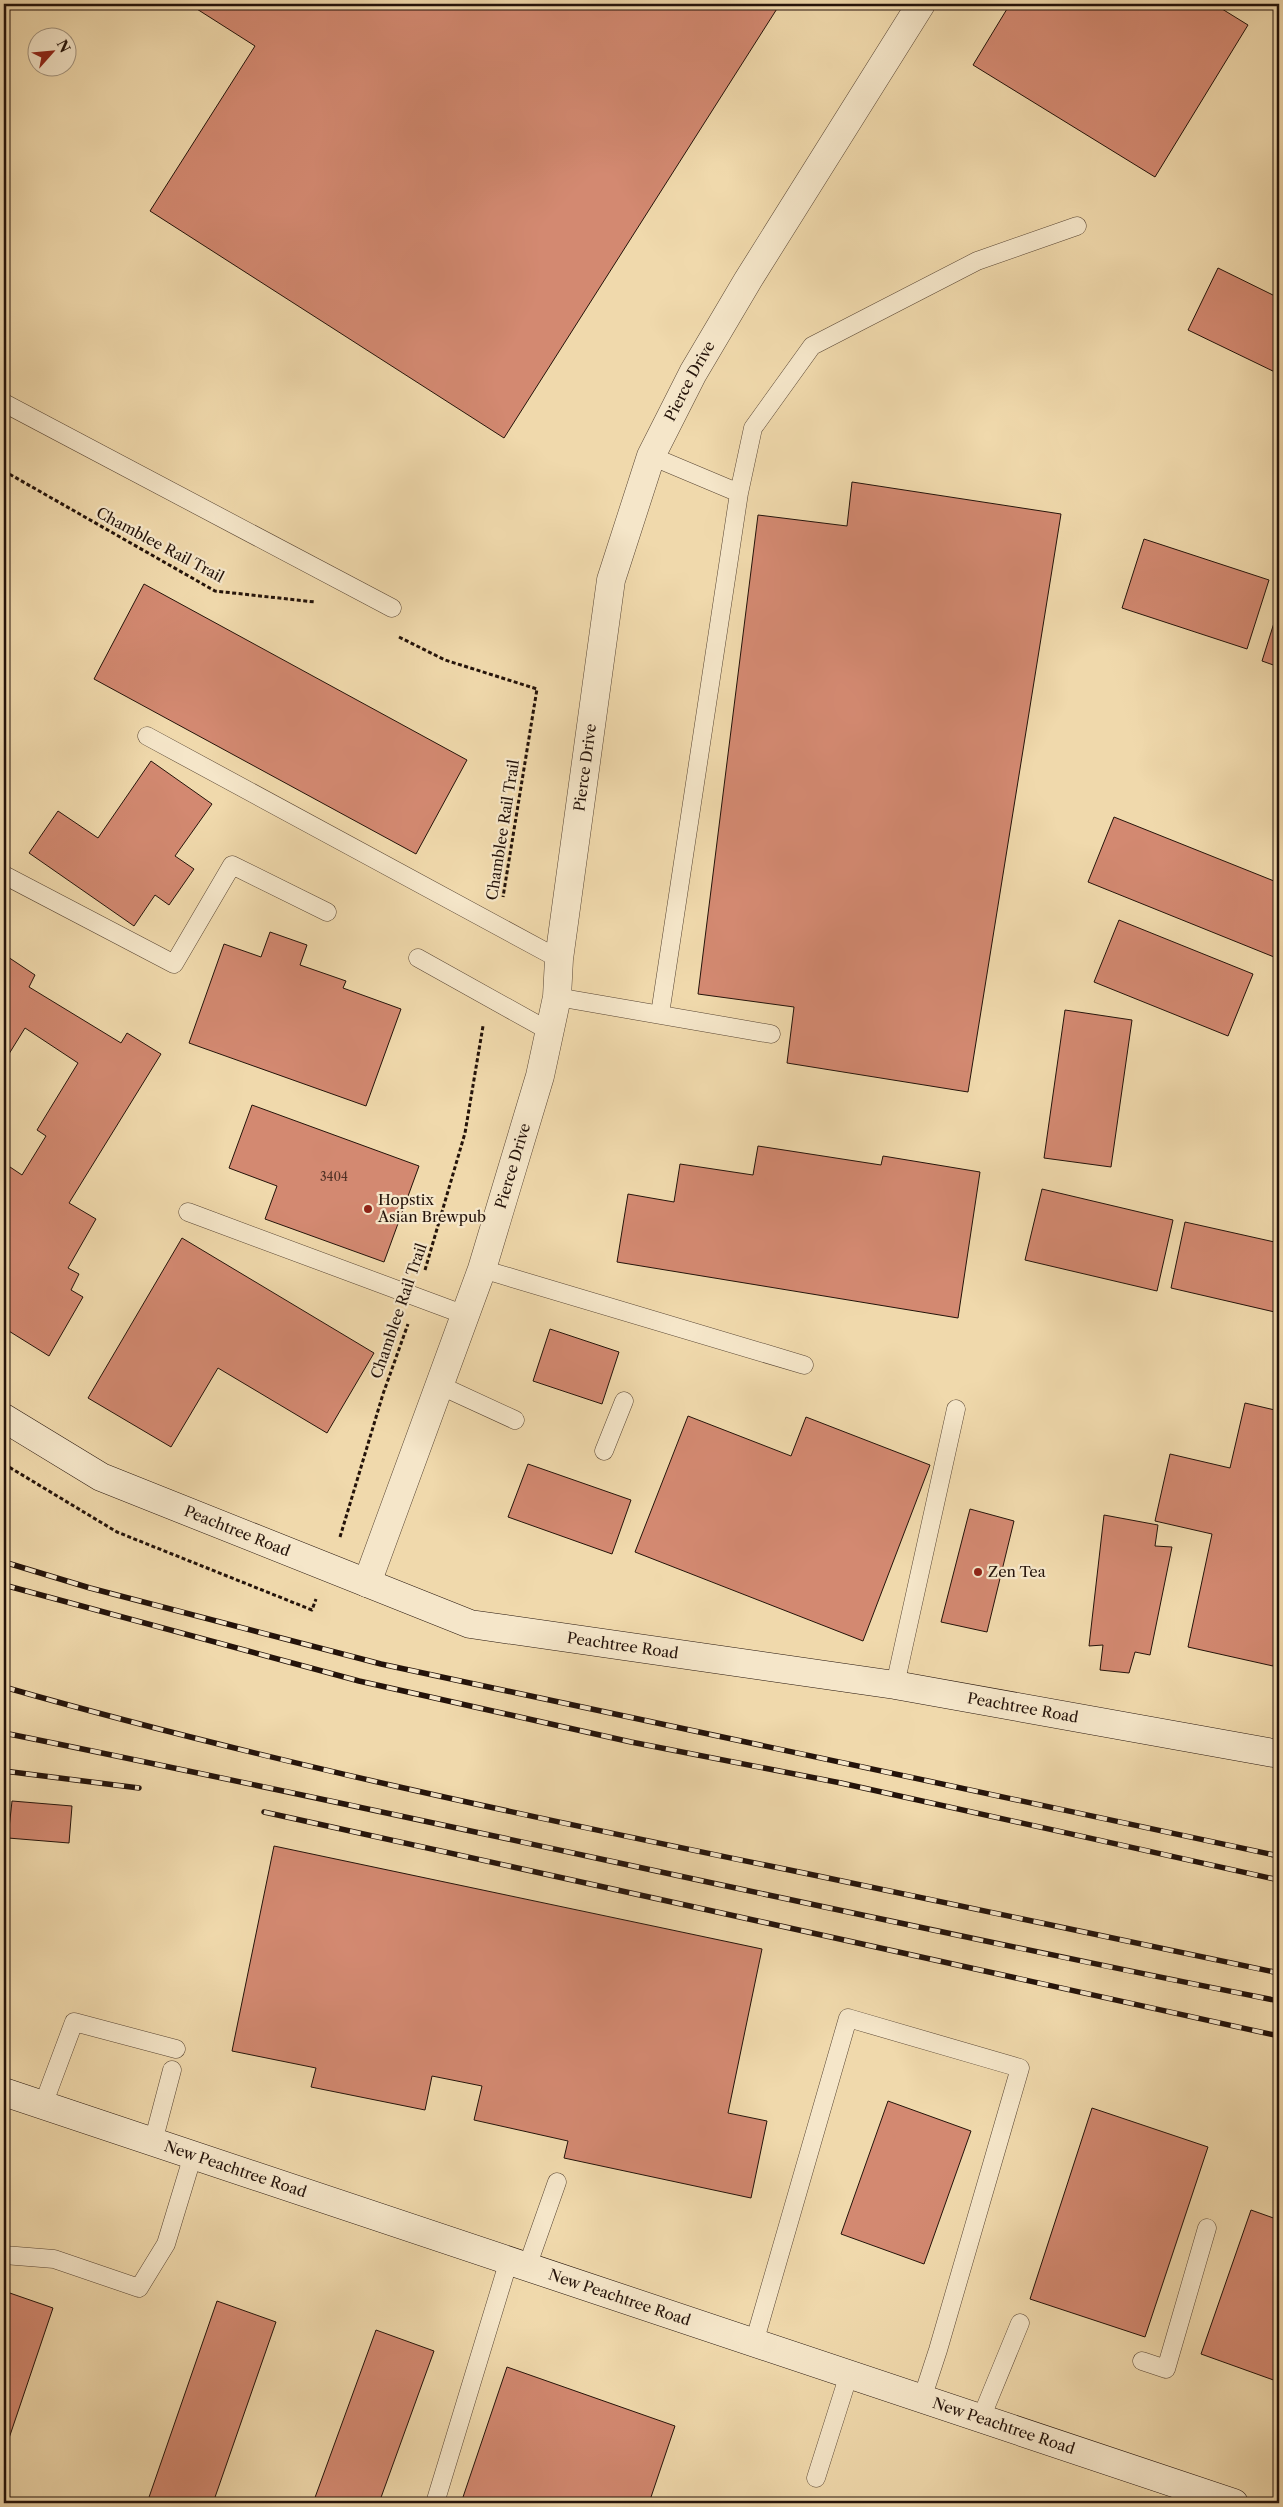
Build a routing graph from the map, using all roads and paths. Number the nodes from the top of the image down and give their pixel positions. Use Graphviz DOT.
graph roads {
  1 [pos="921,4"];
  2 [pos="1077,226"];
  3 [pos="4,403"];
  4 [pos="652,456"];
  5 [pos="4,471"];
  6 [pos="739,493"];
  7 [pos="320,602"];
  8 [pos="392,608"];
  9 [pos="395,635"];
  10 [pos="147,736"];
  11 [pos="4,875"];
  12 [pos="327,912"];
  13 [pos="498,926"];
  14 [pos="418,958"];
  15 [pos="560,959"];
  16 [pos="557,996"];
  17 [pos="487,997"];
  18 [pos="660,1014"];
  19 [pos="549,1031"];
  20 [pos="771,1034"];
  21 [pos="188,1212"];
  22 [pos="482,1269"];
  23 [pos="418,1298"];
  24 [pos="464,1315"];
  25 [pos="804,1365"];
  26 [pos="439,1385"];
  27 [pos="624,1401"];
  28 [pos="956,1409"];
  29 [pos="4,1418"];
  30 [pos="514,1420"];
  31 [pos="604,1451"];
  32 [pos="4,1464"];
  33 [pos="341,1536"];
  34 [pos="367,1583"];
  35 [pos="312,1610"];
  36 [pos="895,1685"];
  37 [pos="1279,1754"];
  38 [pos="176,2049"];
  39 [pos="172,2070"];
  40 [pos="4,2092"];
  41 [pos="43,2105"];
  42 [pos="153,2142"];
  43 [pos="193,2155"];
  44 [pos="556,2182"];
  45 [pos="1207,2228"];
  46 [pos="4,2256"];
  47 [pos="518,2263"];
  48 [pos="1020,2323"];
  49 [pos="754,2343"];
  50 [pos="1142,2361"];
  51 [pos="849,2374"];
  52 [pos="922,2399"];
  53 [pos="981,2418"];
  54 [pos="816,2478"];
  55 [pos="436,2503"];
  56 [pos="1234,2503"];
  1 -- 4 [label="street, Pierce Drive"];
  2 -- 6 [label="lane"];
  3 -- 8 [label="lane"];
  4 -- 6 [label="lane"];
  4 -- 15 [label="street, Pierce Drive"];
  5 -- 7 [label="path, Chamblee Rail Trail"];
  6 -- 18 [label="lane"];
  9 -- 13 [label="path, Chamblee Rail Trail"];
  10 -- 13 [label="lane"];
  11 -- 12 [label="lane"];
  13 -- 15 [label="lane"];
  14 -- 17 [label="lane"];
  15 -- 16 [label="street, Pierce Drive"];
  16 -- 18 [label="lane"];
  16 -- 19 [label="street, Pierce Drive"];
  17 -- 19 [label="lane"];
  17 -- 23 [label="path, Chamblee Rail Trail"];
  18 -- 20 [label="lane"];
  19 -- 22 [label="street, Pierce Drive"];
  21 -- 23 [label="lane"];
  22 -- 24 [label="street, Pierce Drive"];
  22 -- 25 [label="lane"];
  23 -- 24 [label="lane"];
  23 -- 33 [label="path, Chamblee Rail Trail"];
  24 -- 26 [label="street, Pierce Drive"];
  26 -- 30 [label="lane"];
  26 -- 34 [label="street, Pierce Drive"];
  27 -- 31 [label="lane"];
  28 -- 36 [label="lane"];
  29 -- 34 [label="street, Peachtree Road"];
  32 -- 35 [label="path"];
  34 -- 36 [label="street, Peachtree Road"];
  36 -- 37 [label="street, Peachtree Road"];
  38 -- 41 [label="lane"];
  39 -- 42 [label="lane"];
  40 -- 41 [label="street, New Peachtree Road"];
  41 -- 42 [label="street, New Peachtree Road"];
  42 -- 43 [label="street, New Peachtree Road"];
  43 -- 46 [label="lane"];
  43 -- 47 [label="street, New Peachtree Road"];
  44 -- 47 [label="lane"];
  45 -- 50 [label="lane"];
  47 -- 49 [label="street, New Peachtree Road"];
  47 -- 55 [label="lane"];
  48 -- 53 [label="lane"];
  49 -- 51 [label="street, New Peachtree Road"];
  49 -- 52 [label="lane"];
  51 -- 52 [label="street, New Peachtree Road"];
  51 -- 54 [label="lane"];
  52 -- 53 [label="street, New Peachtree Road"];
  53 -- 56 [label="street, New Peachtree Road"];
}
